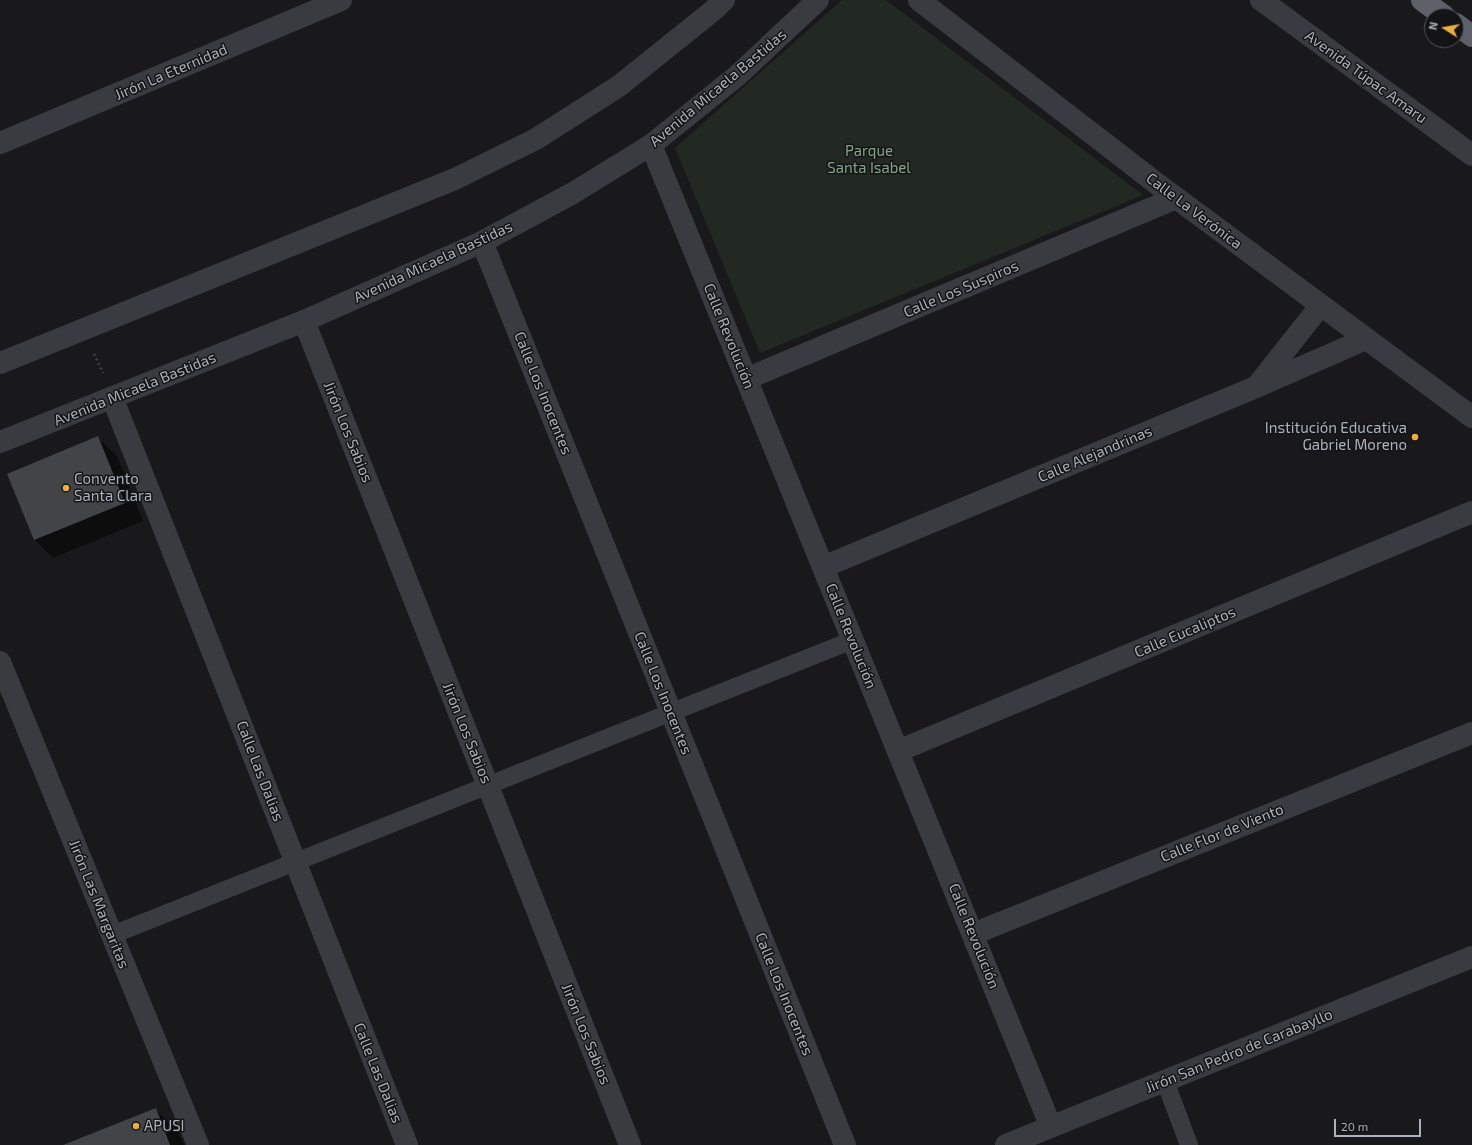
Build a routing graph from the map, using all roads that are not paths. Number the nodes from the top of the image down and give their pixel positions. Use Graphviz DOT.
graph roads {
  1 [pos="342,0"];
  2 [pos="724,0"];
  3 [pos="818,0"];
  4 [pos="919,0"];
  5 [pos="1261,0"];
  6 [pos="1422,0"];
  7 [pos="1433,8"];
  8 [pos="0,143"];
  9 [pos="651,145"];
  10 [pos="1472,154"];
  11 [pos="1176,198"];
  12 [pos="482,242"];
  13 [pos="1320,304"];
  14 [pos="304,321"];
  15 [pos="1366,339"];
  16 [pos="0,363"];
  17 [pos="746,379"];
  18 [pos="1256,387"];
  19 [pos="112,397"];
  20 [pos="1472,417"];
  21 [pos="0,442"];
  22 [pos="1472,512"];
  23 [pos="823,567"];
  24 [pos="852,640"];
  25 [pos="0,662"];
  26 [pos="671,713"];
  27 [pos="1472,733"];
  28 [pos="898,751"];
  29 [pos="488,786"];
  30 [pos="296,862"];
  31 [pos="973,934"];
  32 [pos="112,935"];
  33 [pos="1472,957"];
  34 [pos="1165,1081"];
  35 [pos="1051,1127"];
  36 [pos="198,1145"];
  37 [pos="407,1145"];
  38 [pos="630,1145"];
  39 [pos="845,1145"];
  40 [pos="1006,1145"];
  41 [pos="1189,1145"];
  1 -- 8 [label="street, Jirón La Eternidad"];
  2 -- 16 [label="street"];
  3 -- 9 [label="street, Avenida Micaela Bastidas"];
  4 -- 11 [label="street, Calle La Verónica"];
  5 -- 10 [label="street, Avenida Túpac Amaru"];
  6 -- 7 [label="highway"];
  9 -- 12 [label="street, Avenida Micaela Bastidas"];
  9 -- 17 [label="street, Calle Revolución"];
  11 -- 13 [label="street, Calle La Verónica"];
  11 -- 17 [label="street, Calle Los Suspiros"];
  12 -- 14 [label="street, Avenida Micaela Bastidas"];
  12 -- 26 [label="street, Calle Los Inocentes"];
  13 -- 15 [label="street, Calle La Verónica"];
  13 -- 18 [label="street"];
  14 -- 19 [label="street, Avenida Micaela Bastidas"];
  14 -- 29 [label="street, Jirón Los Sabios"];
  15 -- 18 [label="street, Calle Alejandrinas"];
  15 -- 20 [label="street, Calle La Verónica"];
  17 -- 23 [label="street, Calle Revolución"];
  18 -- 23 [label="street, Calle Alejandrinas"];
  19 -- 21 [label="street, Avenida Micaela Bastidas"];
  19 -- 30 [label="street, Calle Las Dalias"];
  22 -- 28 [label="street, Calle Eucaliptos"];
  23 -- 24 [label="street, Calle Revolución"];
  24 -- 26 [label="street"];
  24 -- 28 [label="street, Calle Revolución"];
  25 -- 32 [label="street, Jirón Las Margaritas"];
  26 -- 29 [label="street"];
  26 -- 39 [label="street, Calle Los Inocentes"];
  27 -- 31 [label="street, Calle Flor de Viento"];
  28 -- 31 [label="street, Calle Revolución"];
  29 -- 30 [label="street"];
  29 -- 38 [label="street, Jirón Los Sabios"];
  30 -- 32 [label="street"];
  30 -- 37 [label="street, Calle Las Dalias"];
  31 -- 35 [label="street, Calle Revolución"];
  32 -- 36 [label="street, Jirón Las Margaritas"];
  33 -- 34 [label="street, Jirón San Pedro de Carabayllo"];
  34 -- 35 [label="street, Jirón San Pedro de Carabayllo"];
  34 -- 41 [label="street"];
  35 -- 40 [label="street, Jirón San Pedro de Carabayllo"];
}
